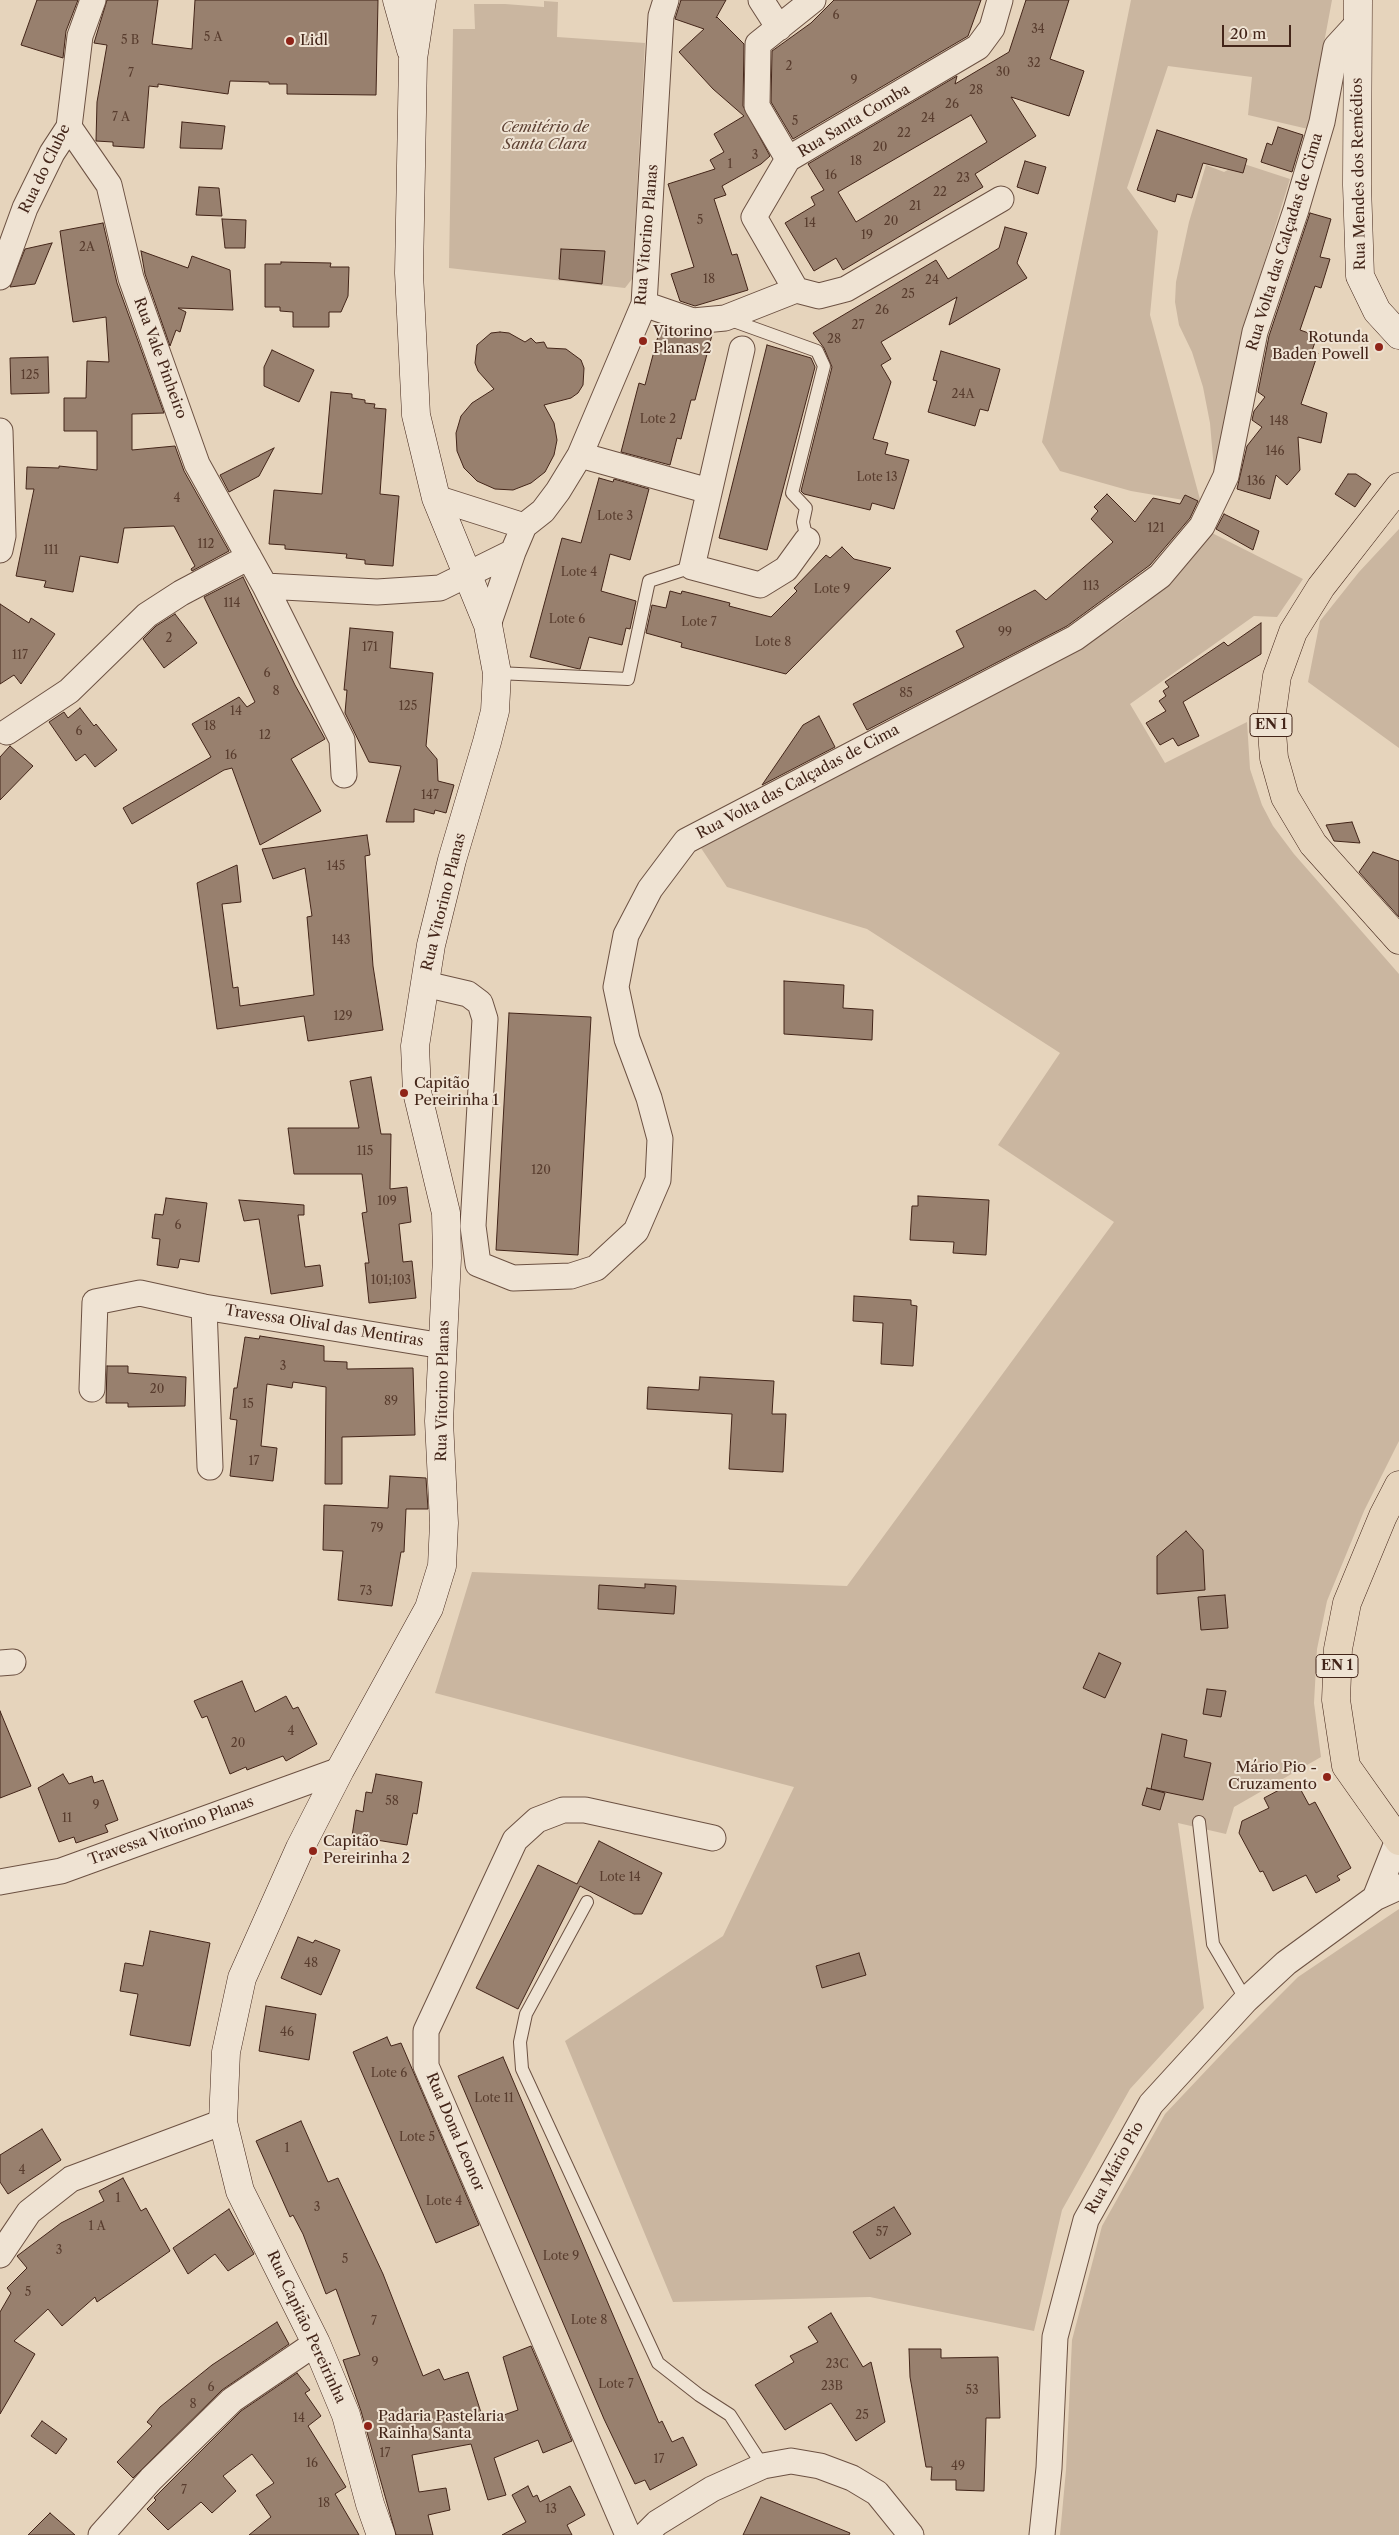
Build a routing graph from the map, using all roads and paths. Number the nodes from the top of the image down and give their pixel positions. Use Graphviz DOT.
graph roads {
  1 [pos="93,0"];
  2 [pos="397,0"];
  3 [pos="422,0"];
  4 [pos="761,0"];
  5 [pos="813,0"];
  6 [pos="1000,0"];
  7 [pos="664,8"];
  8 [pos="1358,11"];
  9 [pos="779,28"];
  10 [pos="414,59"];
  11 [pos="68,127"];
  12 [pos="788,159"];
  13 [pos="1001,198"];
  14 [pos="0,277"];
  15 [pos="796,290"];
  16 [pos="644,304"];
  17 [pos="725,318"];
  18 [pos="1399,335"];
  19 [pos="742,349"];
  20 [pos="0,431"];
  21 [pos="580,455"];
  22 [pos="1399,487"];
  23 [pos="709,491"];
  24 [pos="436,498"];
  25 [pos="524,526"];
  26 [pos="807,540"];
  27 [pos="0,550"];
  28 [pos="512,552"];
  29 [pos="249,557"];
  30 [pos="464,567"];
  31 [pos="692,567"];
  32 [pos="266,586"];
  33 [pos="488,625"];
  34 [pos="497,673"];
  35 [pos="7,732"];
  36 [pos="344,775"];
  37 [pos="1399,940"];
  38 [pos="425,984"];
  39 [pos="204,1307"];
  40 [pos="443,1346"];
  41 [pos="92,1390"];
  42 [pos="210,1467"];
  43 [pos="1399,1485"];
  44 [pos="340,1770"];
  45 [pos="1199,1822"];
  46 [pos="713,1838"];
  47 [pos="1399,1840"];
  48 [pos="0,1882"];
  49 [pos="1399,1887"];
  50 [pos="1375,1898"];
  51 [pos="587,1902"];
  52 [pos="1246,2000"];
  53 [pos="223,2122"];
  54 [pos="0,2255"];
  55 [pos="316,2343"];
  56 [pos="763,2466"];
  57 [pos="101,2535"];
  58 [pos="381,2535"];
  59 [pos="628,2535"];
  60 [pos="645,2535"];
  61 [pos="911,2535"];
  62 [pos="1042,2535"];
  1 -- 11 [label="street, Rua do Clube"];
  2 -- 10 [label="street"];
  3 -- 10 [label="street"];
  4 -- 9 [label="street"];
  5 -- 9 [label="street"];
  6 -- 12 [label="street, Rua Santa Comba"];
  7 -- 16 [label="street, Rua Vitorino Planas"];
  8 -- 18 [label="street, Rua Mendes dos Remédios"];
  8 -- 38 [label="street, Rua Volta das Calçadas de Cima"];
  9 -- 12 [label="street"];
  10 -- 24 [label="street, Rua Vitorino Planas"];
  11 -- 14 [label="street, Rua do Clube"];
  11 -- 29 [label="street, Rua Vale Pinheiro"];
  12 -- 15 [label="street, Rua Santa Comba"];
  13 -- 15 [label="street"];
  15 -- 17 [label="street"];
  16 -- 17 [label="street"];
  16 -- 21 [label="street, Rua Vitorino Planas"];
  17 -- 26 [label="lane"];
  19 -- 23 [label="street"];
  20 -- 27 [label="street"];
  21 -- 23 [label="street"];
  21 -- 25 [label="street, Rua Vitorino Planas"];
  22 -- 37 [label="main road, EN 1"];
  23 -- 31 [label="street"];
  24 -- 25 [label="street"];
  24 -- 30 [label="street, Rua Vitorino Planas"];
  25 -- 28 [label="street, Rua Vitorino Planas"];
  25 -- 30 [label="street"];
  26 -- 31 [label="street"];
  28 -- 30 [label="street"];
  28 -- 33 [label="street, Rua Vitorino Planas"];
  29 -- 32 [label="street, Rua Vale Pinheiro"];
  29 -- 35 [label="street"];
  30 -- 32 [label="street"];
  30 -- 33 [label="street, Rua Vitorino Planas"];
  31 -- 34 [label="lane"];
  32 -- 36 [label="street, Rua Vale Pinheiro"];
  33 -- 34 [label="street, Rua Vitorino Planas"];
  34 -- 38 [label="street, Rua Vitorino Planas"];
  38 -- 40 [label="street, Rua Vitorino Planas"];
  39 -- 40 [label="street, Travessa Olival das Mentiras"];
  39 -- 41 [label="street, Travessa Olival das Mentiras"];
  39 -- 42 [label="street, Travessa Olival das Mentiras"];
  40 -- 44 [label="street, Rua Vitorino Planas"];
  43 -- 47 [label="main road, EN 1"];
  44 -- 48 [label="street, Travessa Vitorino Planas"];
  44 -- 53 [label="street, Rua Vitorino Planas"];
  45 -- 52 [label="lane"];
  46 -- 59 [label="street, Rua Dona Leonor"];
  47 -- 50 [label="street"];
  49 -- 50 [label="street, Rua Mário Pio"];
  50 -- 52 [label="street, Rua Mário Pio"];
  51 -- 56 [label="lane"];
  52 -- 62 [label="street, Rua Mário Pio"];
  53 -- 54 [label="street"];
  53 -- 55 [label="street, Rua Capitão Pereirinha"];
  55 -- 57 [label="street"];
  55 -- 58 [label="street, Rua Capitão Pereirinha"];
  56 -- 60 [label="street"];
  56 -- 61 [label="street"];
}
